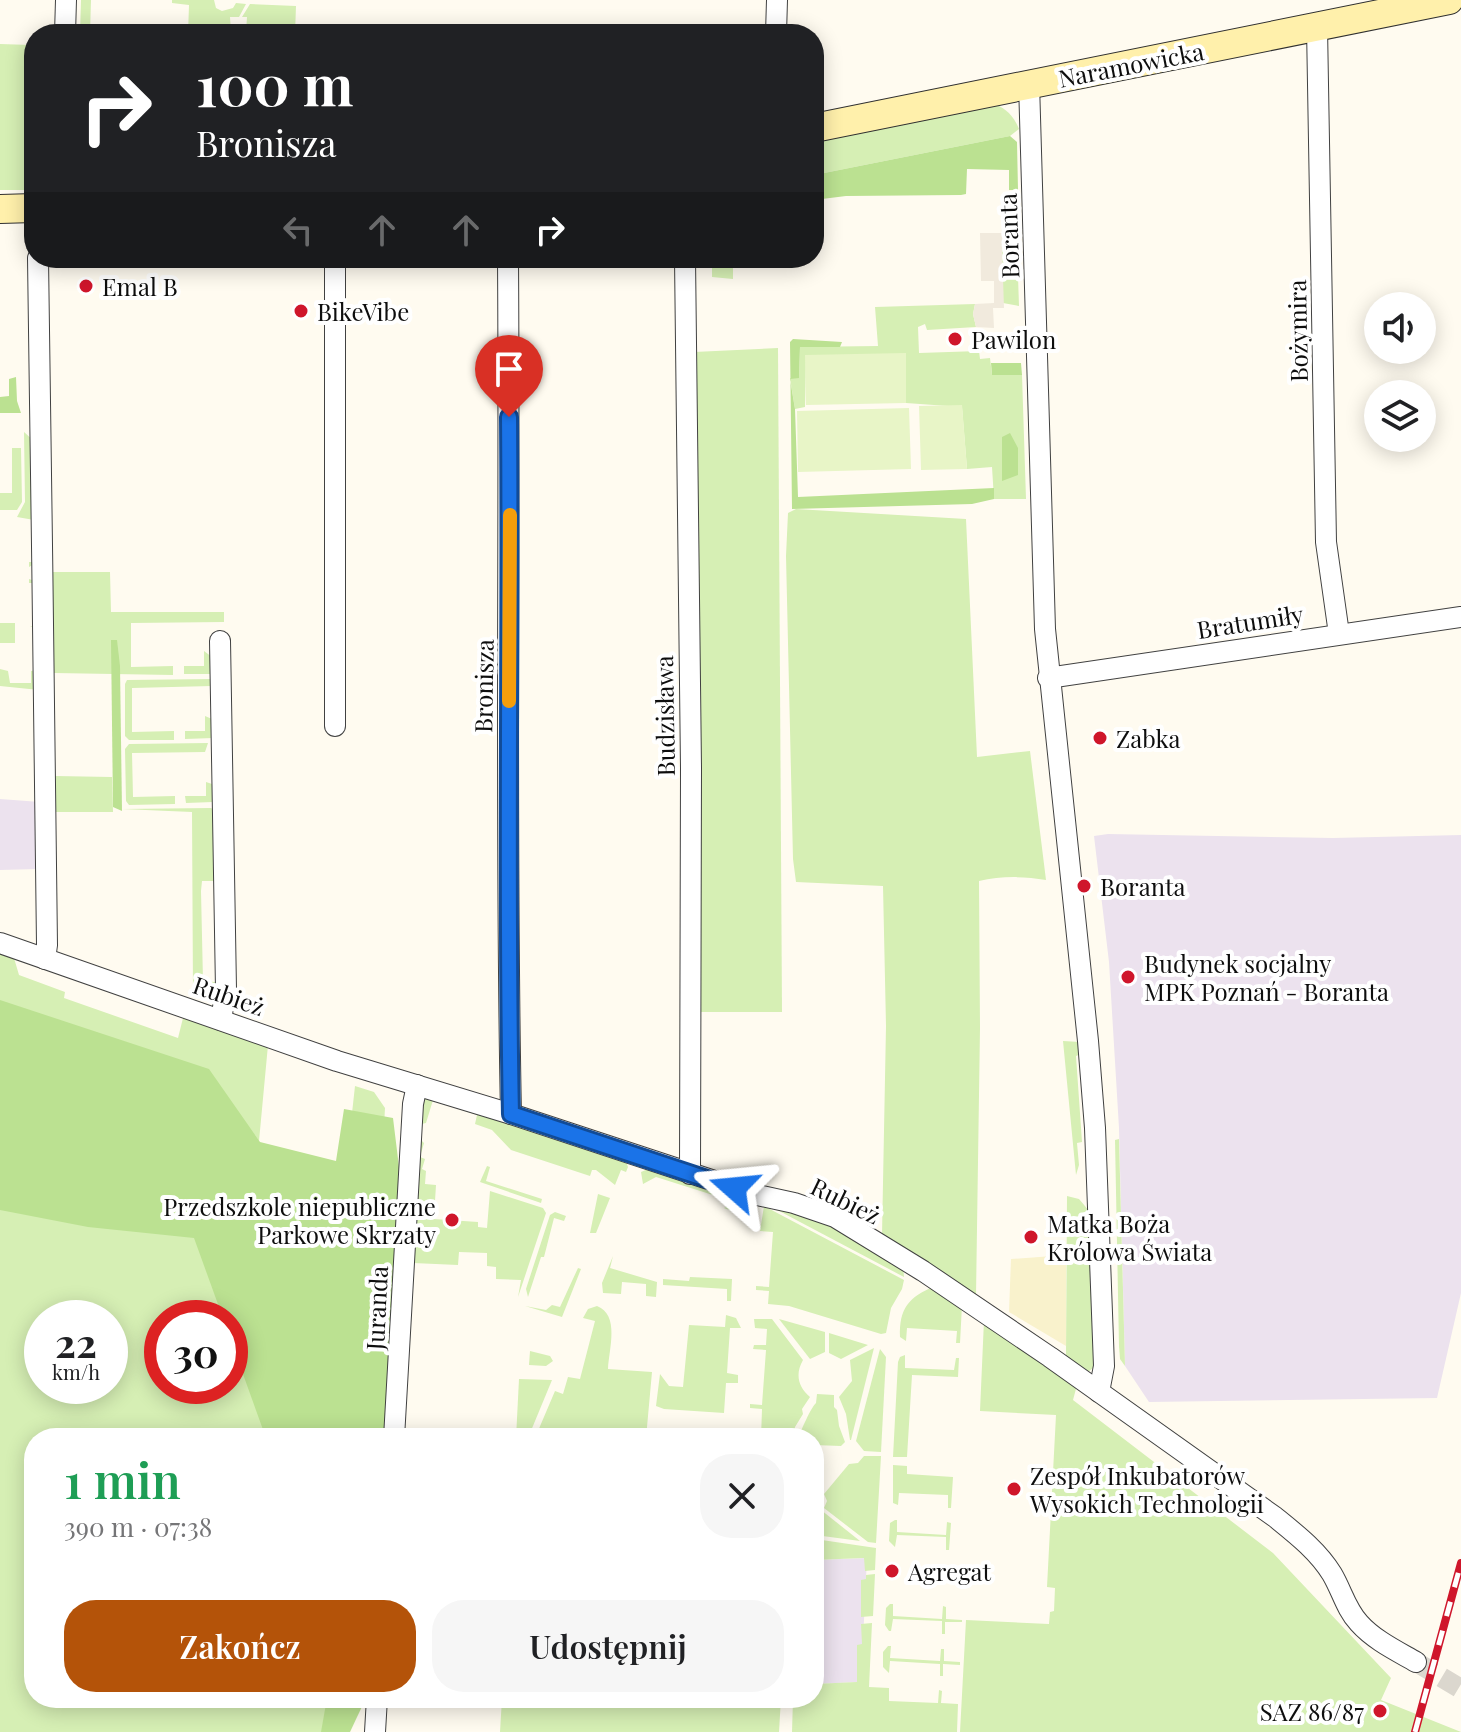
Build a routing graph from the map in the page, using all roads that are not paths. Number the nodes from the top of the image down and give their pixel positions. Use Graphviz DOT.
graph roads {
  1 [pos="66,0"];
  2 [pos="777,0"];
  3 [pos="1449,0"];
  4 [pos="65,24"];
  5 [pos="776,24"];
  6 [pos="1317,27"];
  7 [pos="1029,83"];
  8 [pos="824,126"];
  9 [pos="24,208"];
  10 [pos="0,209"];
  11 [pos="38,268"];
  12 [pos="335,268"];
  13 [pos="508,268"];
  14 [pos="685,268"];
  15 [pos="1461,617"];
  16 [pos="1339,634"];
  17 [pos="220,641"];
  18 [pos="1048,678"];
  19 [pos="335,726"];
  20 [pos="0,943"];
  21 [pos="45,959"];
  22 [pos="221,1020"];
  23 [pos="417,1085"];
  24 [pos="511,1114"];
  25 [pos="690,1174"];
  26 [pos="1099,1392"];
  27 [pos="395,1428"];
  28 [pos="1416,1662"];
  29 [pos="376,1708"];
  30 [pos="375,1732"];
  1 -- 4 [label="street"];
  2 -- 5 [label="street"];
  3 -- 6 [label="street, Naramowicka"];
  6 -- 7 [label="street, Naramowicka"];
  6 -- 16 [label="street, Bożymira"];
  7 -- 8 [label="street, Naramowicka"];
  7 -- 18 [label="street, Boranta"];
  9 -- 10 [label="street"];
  11 -- 21 [label="street"];
  12 -- 19 [label="street"];
  13 -- 24 [label="street, Bronisza"];
  14 -- 25 [label="street, Budzisława"];
  15 -- 16 [label="street, Bratumiły"];
  16 -- 18 [label="street, Bratumiły"];
  17 -- 22 [label="street"];
  18 -- 26 [label="street, Boranta"];
  20 -- 21 [label="street, Rubież"];
  21 -- 22 [label="street, Rubież"];
  22 -- 23 [label="street, Rubież"];
  23 -- 24 [label="street, Rubież"];
  23 -- 27 [label="street, Juranda"];
  24 -- 25 [label="street, Rubież"];
  25 -- 26 [label="street, Rubież"];
  26 -- 28 [label="street, Rubież"];
  29 -- 30 [label="street"];
}
